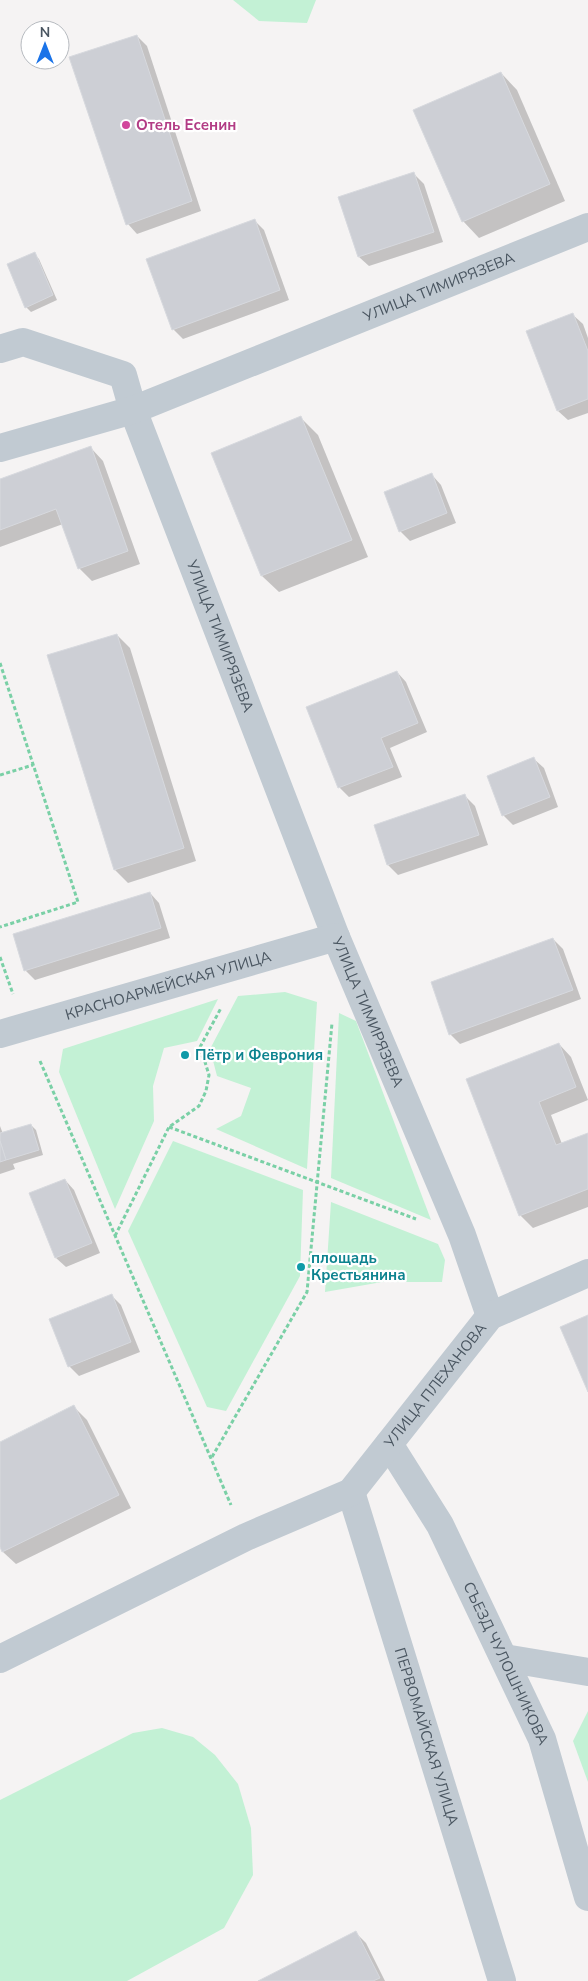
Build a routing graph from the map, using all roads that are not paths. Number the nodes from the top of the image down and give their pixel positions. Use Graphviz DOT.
graph roads {
  1 [pos="587,230"];
  2 [pos="0,349"];
  3 [pos="134,410"];
  4 [pos="0,448"];
  5 [pos="336,937"];
  6 [pos="13,1030"];
  7 [pos="588,1273"];
  8 [pos="490,1316"];
  9 [pos="389,1444"];
  10 [pos="351,1492"];
  11 [pos="504,1658"];
  12 [pos="0,1659"];
  13 [pos="588,1672"];
  14 [pos="588,1897"];
  15 [pos="502,1981"];
  1 -- 3 [label="street, УЛИЦА ТИМИРЯЗЕВА"];
  2 -- 3 [label="street"];
  3 -- 4 [label="street"];
  3 -- 5 [label="street, УЛИЦА ТИМИРЯЗЕВА"];
  5 -- 6 [label="street, КРАСНОАРМЕЙСКАЯ УЛИЦА"];
  5 -- 8 [label="street, УЛИЦА ТИМИРЯЗЕВА"];
  7 -- 8 [label="street, УЛИЦА ПЛЕХАНОВА"];
  8 -- 9 [label="street, УЛИЦА ПЛЕХАНОВА"];
  9 -- 10 [label="street, УЛИЦА ПЛЕХАНОВА"];
  9 -- 11 [label="street, СЪЕЗД ЧУЛОШНИКОВА"];
  10 -- 12 [label="street"];
  10 -- 15 [label="street, ПЕРВОМАЙСКАЯ УЛИЦА"];
  11 -- 13 [label="street"];
  11 -- 14 [label="street, СЪЕЗД ЧУЛОШНИКОВА"];
}
